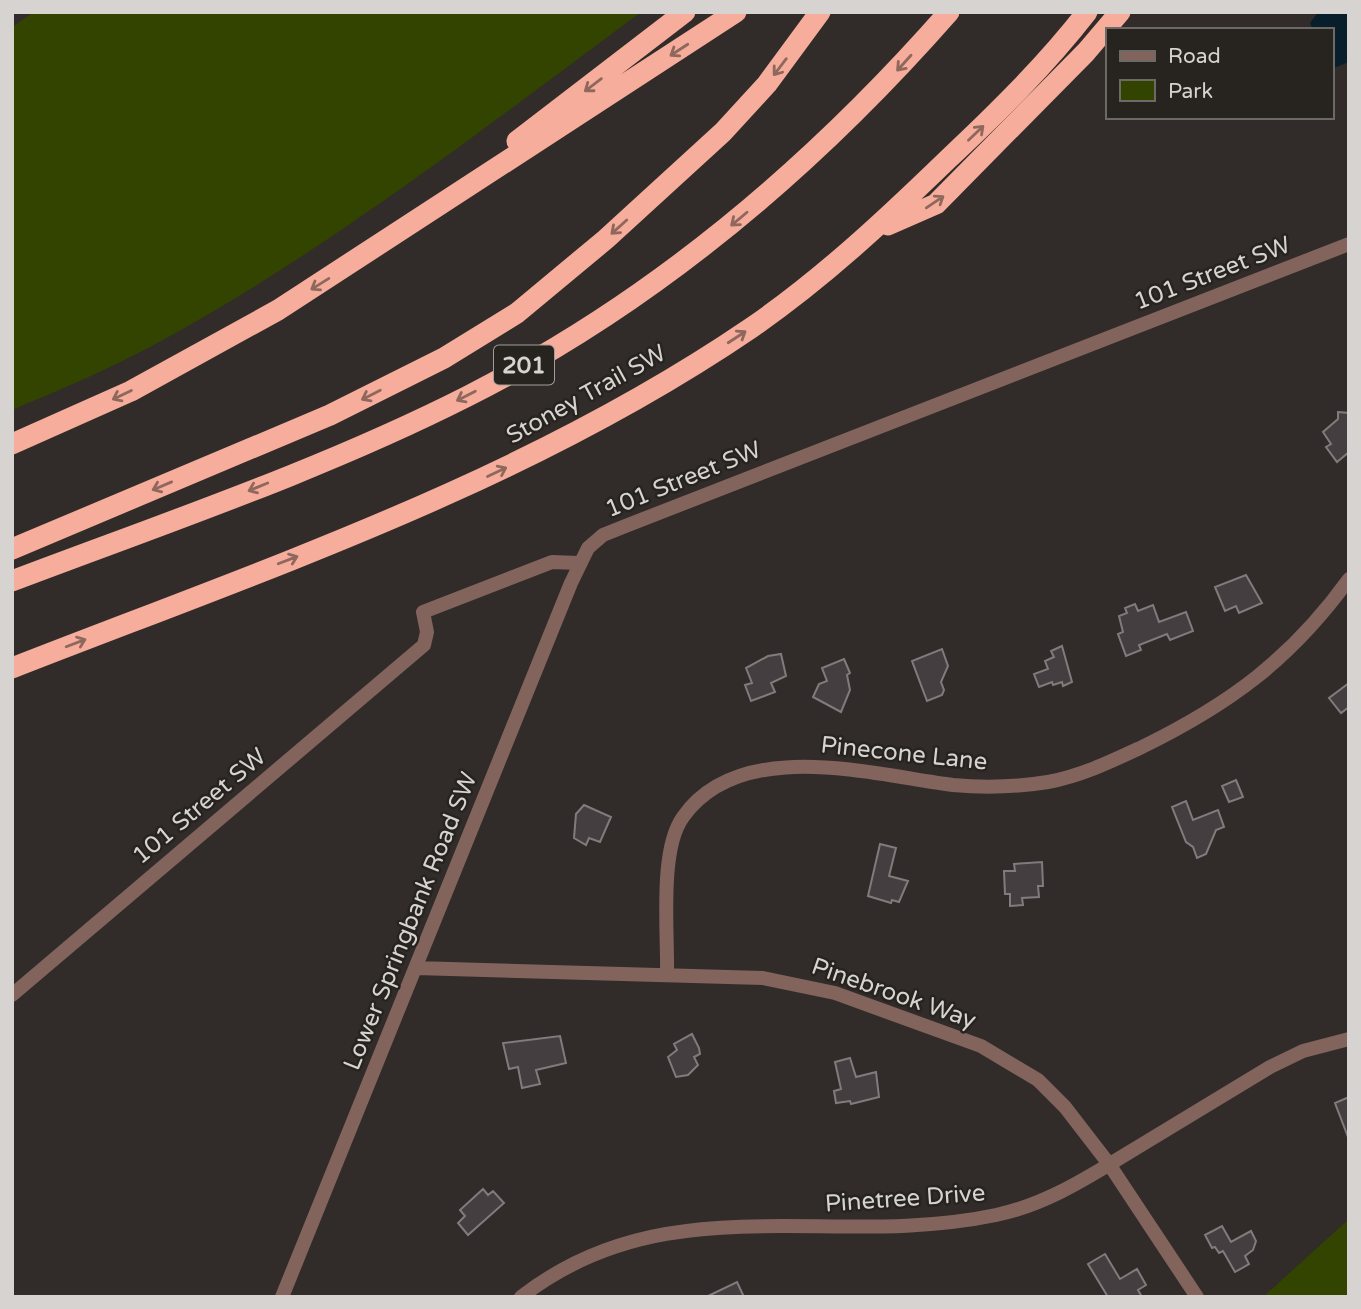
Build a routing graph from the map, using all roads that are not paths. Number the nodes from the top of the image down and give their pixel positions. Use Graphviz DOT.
graph roads {
  1 [pos="685,12"];
  2 [pos="736,12"];
  3 [pos="820,12"];
  4 [pos="949,12"];
  5 [pos="1087,12"];
  6 [pos="1120,12"];
  7 [pos="1106,28"];
  8 [pos="1106,28"];
  9 [pos="873,232"];
  10 [pos="1349,244"];
  11 [pos="377,247"];
  12 [pos="12,444"];
  13 [pos="12,550"];
  14 [pos="579,563"];
  15 [pos="1349,579"];
  16 [pos="12,581"];
  17 [pos="12,668"];
  18 [pos="416,968"];
  19 [pos="667,973"];
  20 [pos="12,995"];
  21 [pos="1349,1039"];
  22 [pos="1109,1164"];
  23 [pos="282,1297"];
  24 [pos="521,1297"];
  25 [pos="1197,1297"];
  1 -- 11 [label="highway, one-way"];
  2 -- 11 [label="highway, one-way"];
  3 -- 13 [label="highway, one-way"];
  4 -- 16 [label="highway, 201, one-way"];
  9 -- 5 [label="highway, Stoney Trail SW, one-way"];
  8 -- 6 [label="highway, one-way"];
  9 -- 7 [label="highway, one-way"];
  17 -- 9 [label="highway, Stoney Trail SW, one-way"];
  10 -- 14 [label="street, 101 Street SW"];
  11 -- 12 [label="highway, one-way"];
  14 -- 18 [label="street, Lower Springbank Road SW"];
  14 -- 20 [label="street, 101 Street SW"];
  15 -- 19 [label="street, Pinecone Lane"];
  18 -- 19 [label="street, Pinebrook Way"];
  18 -- 23 [label="street, Lower Springbank Road SW"];
  19 -- 22 [label="street, Pinebrook Way"];
  21 -- 22 [label="street, Pinetree Drive"];
  22 -- 24 [label="street, Pinetree Drive"];
  22 -- 25 [label="street, Pinebrook Way"];
}
